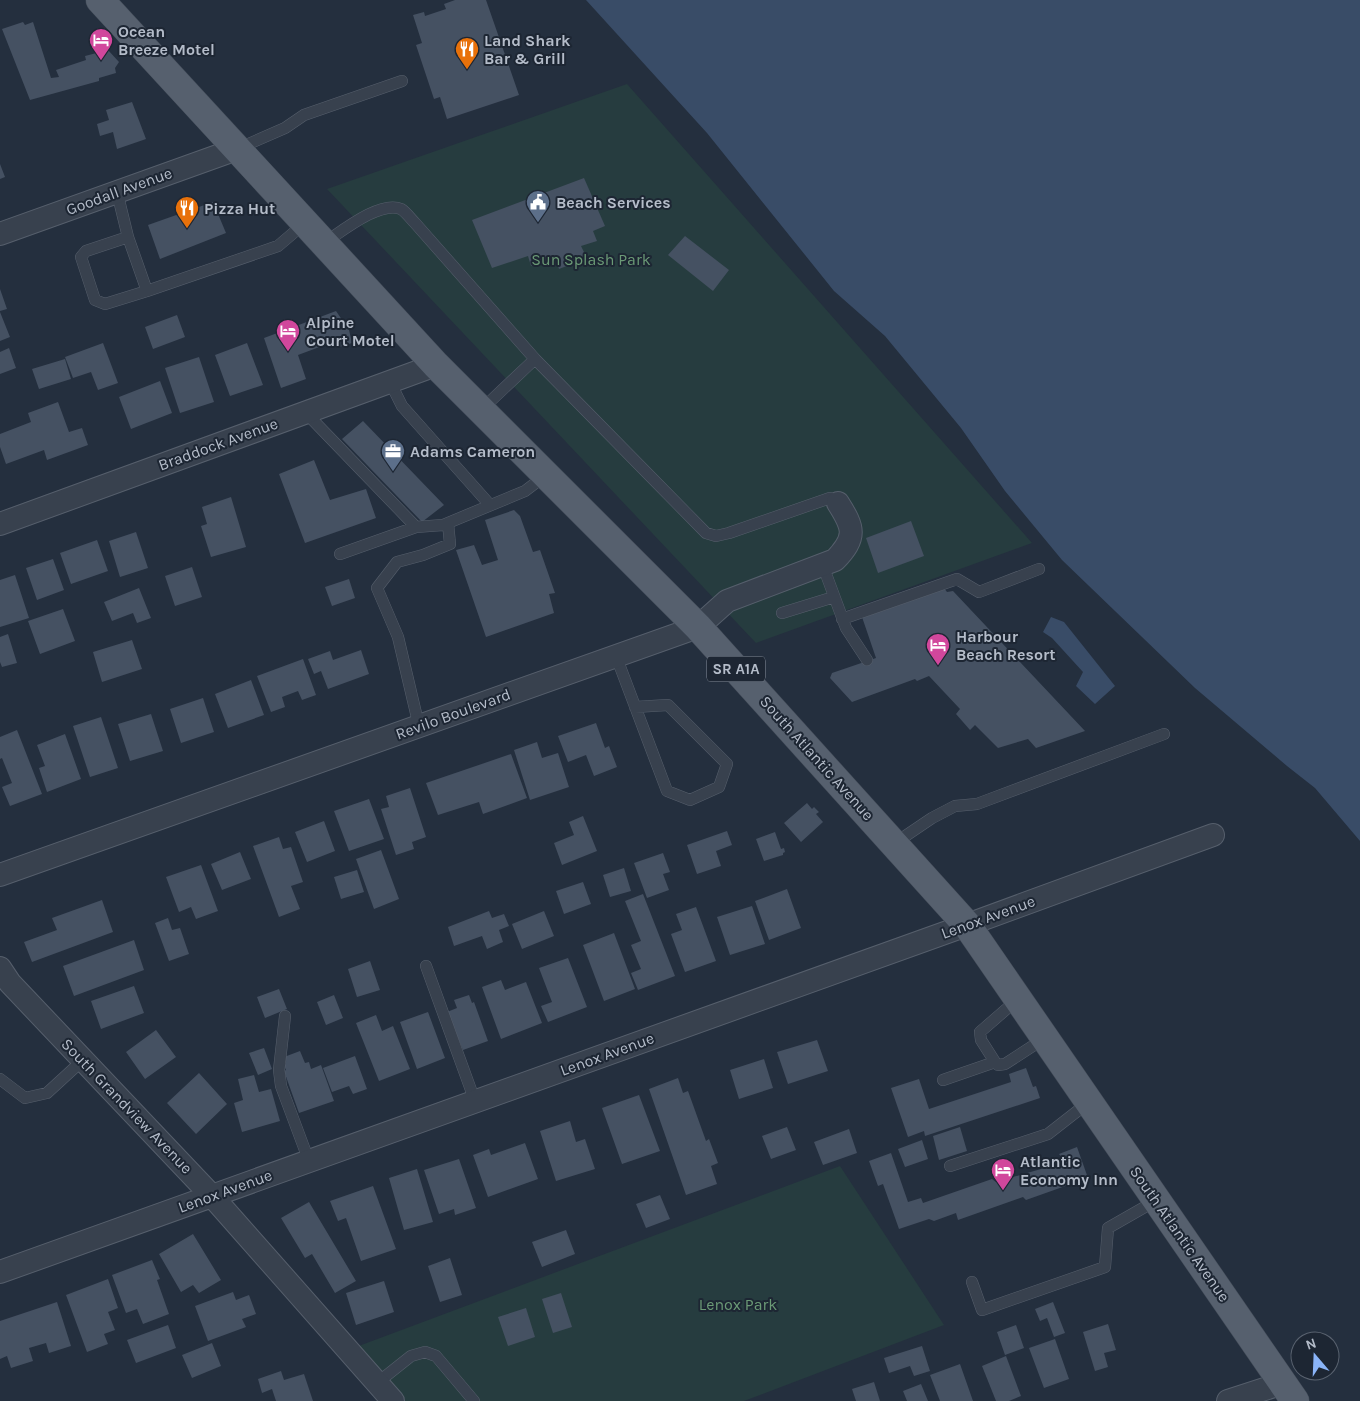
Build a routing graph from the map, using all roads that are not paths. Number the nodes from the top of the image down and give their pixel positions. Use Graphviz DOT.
graph roads {
  1 [pos="100,0"];
  2 [pos="402,81"];
  3 [pos="237,149"];
  4 [pos="118,192"];
  5 [pos="305,223"];
  6 [pos="0,234"];
  7 [pos="128,237"];
  8 [pos="324,243"];
  9 [pos="147,291"];
  10 [pos="535,359"];
  11 [pos="436,365"];
  12 [pos="390,382"];
  13 [pos="481,410"];
  14 [pos="306,413"];
  15 [pos="546,475"];
  16 [pos="838,502"];
  17 [pos="490,505"];
  18 [pos="448,523"];
  19 [pos="0,524"];
  20 [pos="416,527"];
  21 [pos="340,554"];
  22 [pos="822,566"];
  23 [pos="1039,569"];
  24 [pos="834,597"];
  25 [pos="782,613"];
  26 [pos="842,619"];
  27 [pos="698,627"];
  28 [pos="616,656"];
  29 [pos="868,660"];
  30 [pos="635,707"];
  31 [pos="419,726"];
  32 [pos="1164,734"];
  33 [pos="1213,835"];
  34 [pos="894,844"];
  35 [pos="0,875"];
  36 [pos="967,925"];
  37 [pos="426,966"];
  38 [pos="0,968"];
  39 [pos="1018,999"];
  40 [pos="284,1016"];
  41 [pos="1046,1038"];
  42 [pos="83,1060"];
  43 [pos="995,1062"];
  44 [pos="0,1079"];
  45 [pos="943,1080"];
  46 [pos="475,1101"];
  47 [pos="1089,1102"];
  48 [pos="309,1161"];
  49 [pos="950,1166"];
  50 [pos="212,1196"];
  51 [pos="1157,1200"];
  52 [pos="0,1272"];
  53 [pos="972,1282"];
  54 [pos="377,1383"];
  55 [pos="1289,1392"];
  56 [pos="393,1401"];
  57 [pos="474,1401"];
  58 [pos="1228,1401"];
  1 -- 3 [label="main road, South Atlantic Avenue / SR A1A"];
  2 -- 3 [label="lane"];
  3 -- 4 [label="street, Goodall Avenue"];
  3 -- 5 [label="main road, South Atlantic Avenue / SR A1A"];
  4 -- 6 [label="street, Goodall Avenue"];
  4 -- 7 [label="lane"];
  5 -- 8 [label="main road, South Atlantic Avenue / SR A1A"];
  5 -- 9 [label="lane"];
  7 -- 9 [label="lane"];
  7 -- 9 [label="lane"];
  8 -- 10 [label="lane"];
  8 -- 11 [label="main road, South Atlantic Avenue / SR A1A"];
  10 -- 13 [label="lane"];
  10 -- 16 [label="lane"];
  11 -- 12 [label="street, Braddock Avenue"];
  11 -- 13 [label="main road, South Atlantic Avenue / SR A1A"];
  12 -- 14 [label="street, Braddock Avenue"];
  12 -- 17 [label="lane"];
  13 -- 15 [label="main road, South Atlantic Avenue / SR A1A"];
  14 -- 19 [label="street, Braddock Avenue"];
  14 -- 20 [label="lane"];
  15 -- 17 [label="lane"];
  15 -- 27 [label="main road, South Atlantic Avenue / SR A1A"];
  16 -- 22 [label="street, Revilo Boulevard"];
  17 -- 18 [label="lane"];
  18 -- 20 [label="lane"];
  18 -- 31 [label="lane"];
  20 -- 21 [label="lane"];
  22 -- 24 [label="lane"];
  22 -- 27 [label="street, Revilo Boulevard"];
  23 -- 26 [label="lane"];
  24 -- 25 [label="lane"];
  24 -- 26 [label="lane"];
  26 -- 29 [label="lane"];
  27 -- 28 [label="street, Revilo Boulevard"];
  27 -- 34 [label="main road, South Atlantic Avenue / SR A1A"];
  28 -- 30 [label="lane"];
  28 -- 31 [label="street, Revilo Boulevard"];
  30 -- 30 [label="lane"];
  31 -- 35 [label="street, Revilo Boulevard"];
  32 -- 34 [label="lane"];
  33 -- 36 [label="street, Lenox Avenue"];
  34 -- 36 [label="main road, South Atlantic Avenue / SR A1A"];
  36 -- 39 [label="main road, South Atlantic Avenue / SR A1A"];
  36 -- 46 [label="street, Lenox Avenue"];
  37 -- 46 [label="lane"];
  38 -- 42 [label="street, South Grandview Avenue"];
  39 -- 41 [label="main road, South Atlantic Avenue / SR A1A"];
  39 -- 43 [label="lane"];
  40 -- 48 [label="lane"];
  41 -- 43 [label="lane"];
  41 -- 47 [label="main road, South Atlantic Avenue / SR A1A"];
  42 -- 44 [label="lane"];
  42 -- 50 [label="street, South Grandview Avenue"];
  43 -- 45 [label="lane"];
  46 -- 48 [label="street, Lenox Avenue"];
  47 -- 49 [label="lane"];
  47 -- 51 [label="main road, South Atlantic Avenue / SR A1A"];
  48 -- 50 [label="street, Lenox Avenue"];
  50 -- 52 [label="street, Lenox Avenue"];
  50 -- 54 [label="street, South Grandview Avenue"];
  51 -- 53 [label="lane"];
  51 -- 55 [label="main road, South Atlantic Avenue / SR A1A"];
  54 -- 56 [label="street, South Grandview Avenue"];
  54 -- 57 [label="lane"];
  55 -- 58 [label="street"];
}
